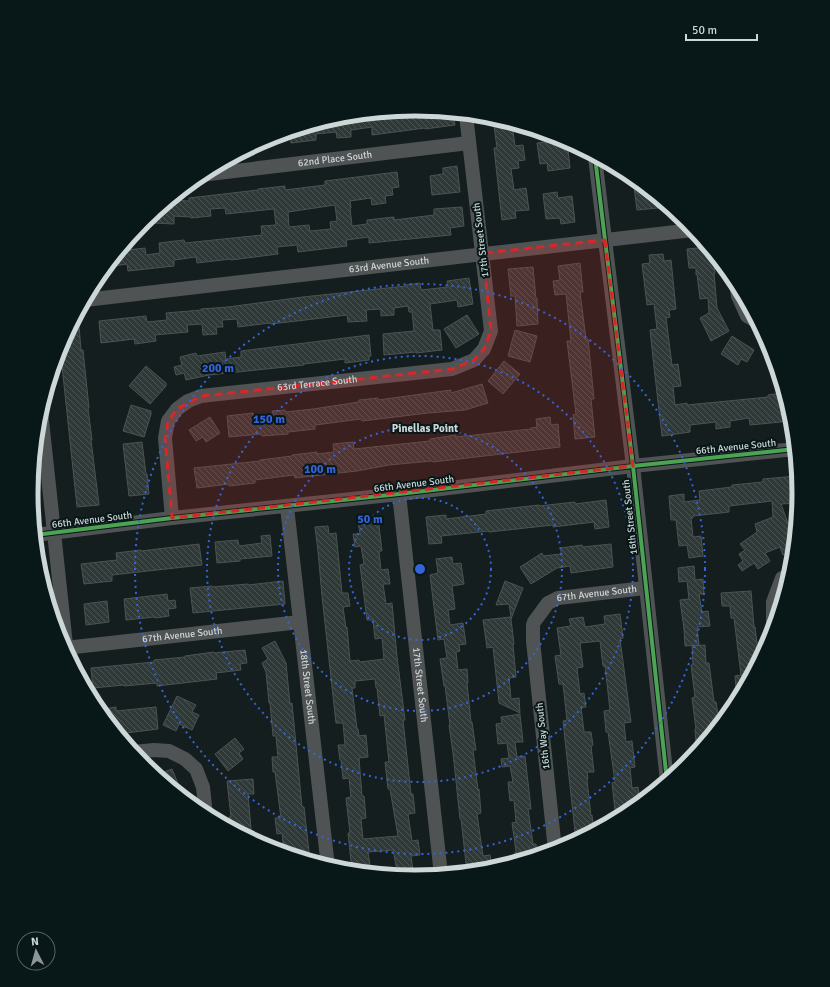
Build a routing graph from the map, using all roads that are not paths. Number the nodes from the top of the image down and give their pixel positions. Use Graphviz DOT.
graph roads {
  1 [pos="467,120"];
  2 [pos="469,143"];
  3 [pos="597,163"];
  4 [pos="217,173"];
  5 [pos="685,231"];
  6 [pos="605,240"];
  7 [pos="482,253"];
  8 [pos="93,299"];
  9 [pos="474,360"];
  10 [pos="42,435"];
  11 [pos="789,450"];
  12 [pos="633,466"];
  13 [pos="399,494"];
  14 [pos="287,507"];
  15 [pos="172,518"];
  16 [pos="54,532"];
  17 [pos="40,534"];
  18 [pos="645,588"];
  19 [pos="779,590"];
  20 [pos="773,612"];
  21 [pos="300,622"];
  22 [pos="534,622"];
  23 [pos="64,630"];
  24 [pos="72,649"];
  25 [pos="140,751"];
  26 [pos="666,775"];
  27 [pos="205,806"];
  28 [pos="554,844"];
  29 [pos="327,860"];
  30 [pos="440,870"];
  1 -- 2 [label="street, 17th Street South"];
  2 -- 4 [label="street, 62nd Place South"];
  2 -- 7 [label="street, 17th Street South"];
  3 -- 6 [label="street, 16th Street South"];
  5 -- 6 [label="street, 63rd Avenue South"];
  6 -- 7 [label="street, 63rd Avenue South"];
  6 -- 12 [label="street, 16th Street South"];
  7 -- 8 [label="street, 63rd Avenue South"];
  7 -- 9 [label="street, 17th Street South"];
  9 -- 15 [label="street, 63rd Terrace South"];
  10 -- 16 [label="street"];
  11 -- 12 [label="street, 66th Avenue South"];
  12 -- 13 [label="street, 66th Avenue South"];
  12 -- 18 [label="street, 16th Street South"];
  13 -- 14 [label="street, 66th Avenue South"];
  13 -- 30 [label="street, 17th Street South"];
  14 -- 15 [label="street, 66th Avenue South"];
  14 -- 21 [label="street, 18th Street South"];
  15 -- 16 [label="street, 66th Avenue South"];
  16 -- 17 [label="street, 66th Avenue South"];
  16 -- 23 [label="street"];
  18 -- 22 [label="street, 67th Avenue South"];
  18 -- 26 [label="street, 16th Street South"];
  19 -- 20 [label="street"];
  21 -- 24 [label="street, 67th Avenue South"];
  21 -- 29 [label="street, 18th Street South"];
  22 -- 28 [label="street, 16th Way South"];
  25 -- 27 [label="street"];
}
